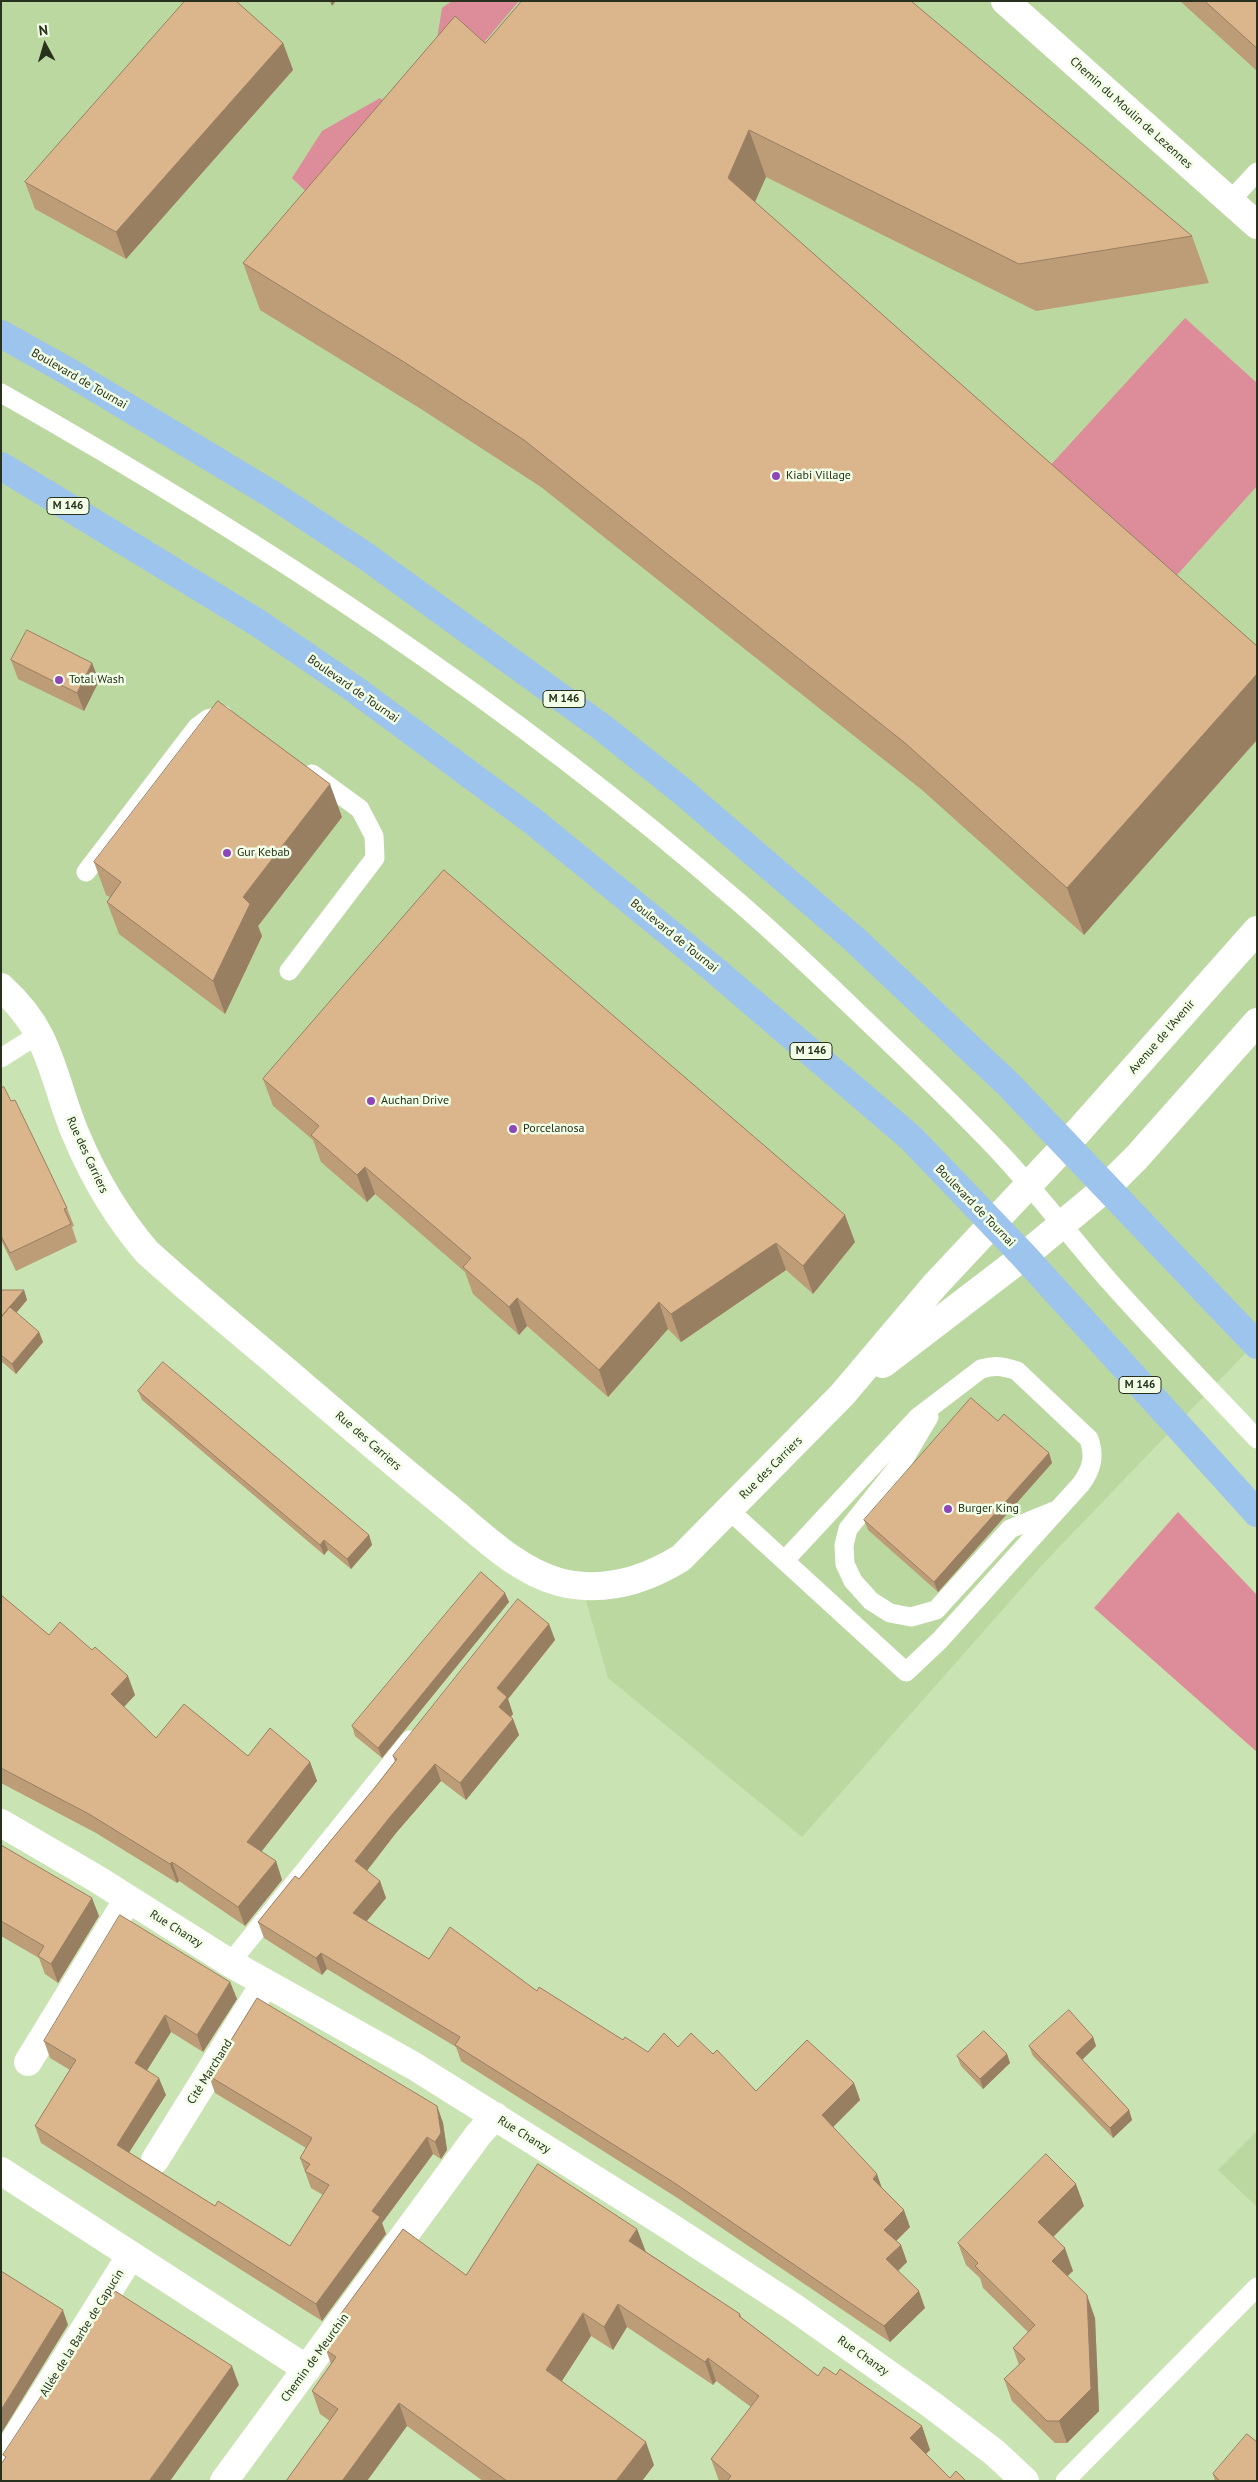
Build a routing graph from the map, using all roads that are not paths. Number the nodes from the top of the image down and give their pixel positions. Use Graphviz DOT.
graph roads {
  1 [pos="1005,1"];
  2 [pos="1257,172"];
  3 [pos="1230,201"];
  4 [pos="1257,225"];
  5 [pos="1,334"];
  6 [pos="1,393"];
  7 [pos="1,466"];
  8 [pos="239,720"];
  9 [pos="294,760"];
  10 [pos="86,872"];
  11 [pos="1257,930"];
  12 [pos="289,971"];
  13 [pos="1,987"];
  14 [pos="1257,1022"];
  15 [pos="39,1034"];
  16 [pos="1,1058"];
  17 [pos="1067,1144"];
  18 [pos="1030,1185"];
  19 [pos="1107,1187"];
  20 [pos="993,1223"];
  21 [pos="1061,1225"];
  22 [pos="1024,1256"];
  23 [pos="1257,1345"];
  24 [pos="842,1395"];
  25 [pos="937,1403"];
  26 [pos="1257,1439"];
  27 [pos="729,1510"];
  28 [pos="1058,1510"];
  29 [pos="1257,1513"];
  30 [pos="785,1560"];
  31 [pos="421,1726"];
  32 [pos="1,1823"];
  33 [pos="128,1899"];
  34 [pos="230,1963"];
  35 [pos="265,1983"];
  36 [pos="28,2062"];
  37 [pos="495,2116"];
  38 [pos="154,2160"];
  39 [pos="1,2171"];
  40 [pos="131,2255"];
  41 [pos="1257,2287"];
  42 [pos="307,2369"];
  43 [pos="1,2462"];
  44 [pos="224,2481"];
  45 [pos="1025,2481"];
  46 [pos="1065,2481"];
  1 -- 3 [label="street, Chemin du Moulin de Lezennes"];
  2 -- 3 [label="lane"];
  3 -- 4 [label="street, Chemin du Moulin de Lezennes"];
  5 -- 17 [label="main road, Boulevard de Tournai / M 146"];
  6 -- 18 [label="lane"];
  7 -- 20 [label="main road, Boulevard de Tournai / M 146"];
  8 -- 10 [label="lane"];
  9 -- 12 [label="lane"];
  11 -- 17 [label="street, Avenue de l'Avenir"];
  13 -- 15 [label="street, Rue des Carriers"];
  14 -- 19 [label="street"];
  15 -- 16 [label="lane"];
  15 -- 27 [label="street, Rue des Carriers"];
  17 -- 18 [label="street, Rue des Carriers"];
  17 -- 19 [label="main road, Boulevard de Tournai / M 146"];
  18 -- 20 [label="street, Rue des Carriers"];
  18 -- 21 [label="lane"];
  19 -- 21 [label="street, Rue des Carriers"];
  19 -- 23 [label="main road, Boulevard de Tournai / M 146"];
  20 -- 22 [label="main road, Boulevard de Tournai / M 146"];
  20 -- 24 [label="street, Rue des Carriers"];
  21 -- 22 [label="street, Rue des Carriers"];
  21 -- 26 [label="lane"];
  22 -- 24 [label="street, Rue des Carriers"];
  22 -- 29 [label="main road, Boulevard de Tournai / M 146"];
  24 -- 27 [label="street, Rue des Carriers"];
  25 -- 28 [label="lane"];
  25 -- 28 [label="lane"];
  25 -- 30 [label="lane"];
  27 -- 30 [label="lane"];
  28 -- 30 [label="lane"];
  31 -- 34 [label="lane"];
  32 -- 33 [label="street, Rue Chanzy"];
  33 -- 34 [label="street, Rue Chanzy"];
  33 -- 36 [label="street"];
  34 -- 35 [label="street, Rue Chanzy"];
  35 -- 37 [label="street, Rue Chanzy"];
  35 -- 38 [label="street, Cité Marchand"];
  37 -- 42 [label="street, Chemin de Meurchin"];
  37 -- 45 [label="street, Rue Chanzy"];
  39 -- 40 [label="street"];
  40 -- 42 [label="street"];
  40 -- 43 [label="street, Allée de la Barbe de Capucin"];
  41 -- 46 [label="lane"];
  42 -- 44 [label="street, Chemin de Meurchin"];
}
